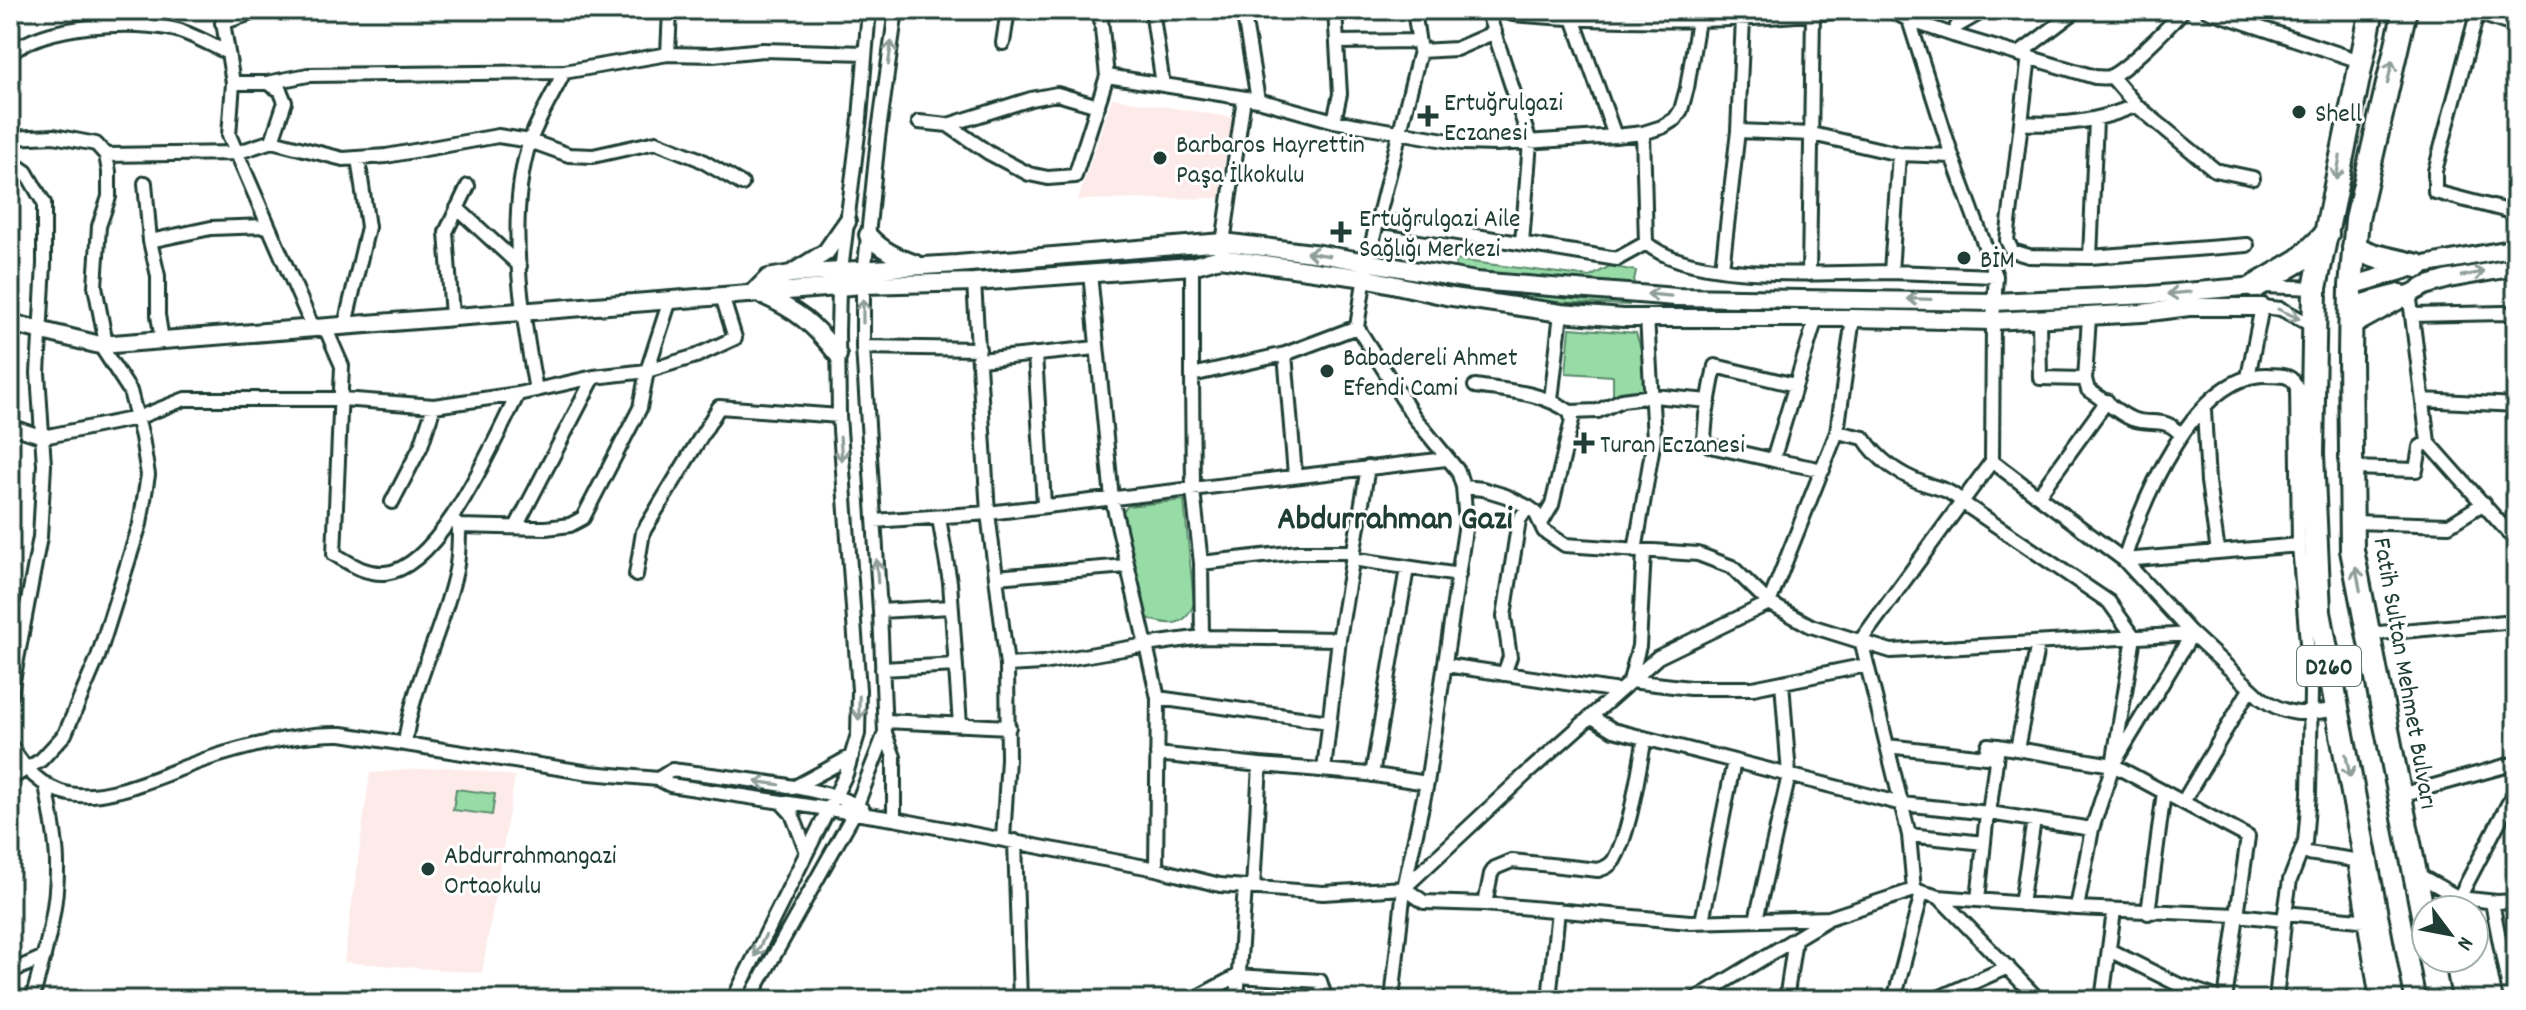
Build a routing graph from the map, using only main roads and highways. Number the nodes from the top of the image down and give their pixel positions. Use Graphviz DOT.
graph roads {
  1 [pos="2372,10"];
  2 [pos="2405,10"];
  3 [pos="2327,234"];
  4 [pos="2354,248"];
  5 [pos="2417,282"];
  6 [pos="2315,288"];
  7 [pos="2259,296"];
  8 [pos="2351,306"];
  9 [pos="2315,327"];
  10 [pos="2419,894"];
  11 [pos="2434,974"];
  12 [pos="2392,1000"];
  13 [pos="2439,1000"];
  1 -- 3 [label="highway, D260, one-way"];
  4 -- 2 [label="highway, Fatih Sultan Mehmet Bulvarı / D260, one-way"];
  3 -- 6 [label="highway, D260"];
  3 -- 7 [label="highway"];
  4 -- 5 [label="highway"];
  4 -- 8 [label="highway, Fatih Sultan Mehmet Bulvarı / D260"];
  6 -- 8 [label="highway"];
  6 -- 9 [label="highway, D260"];
  8 -- 9 [label="highway"];
  10 -- 8 [label="highway, Fatih Sultan Mehmet Bulvarı / D260, one-way"];
  9 -- 12 [label="highway, D260, one-way"];
  11 -- 13 [label="highway"];
}
